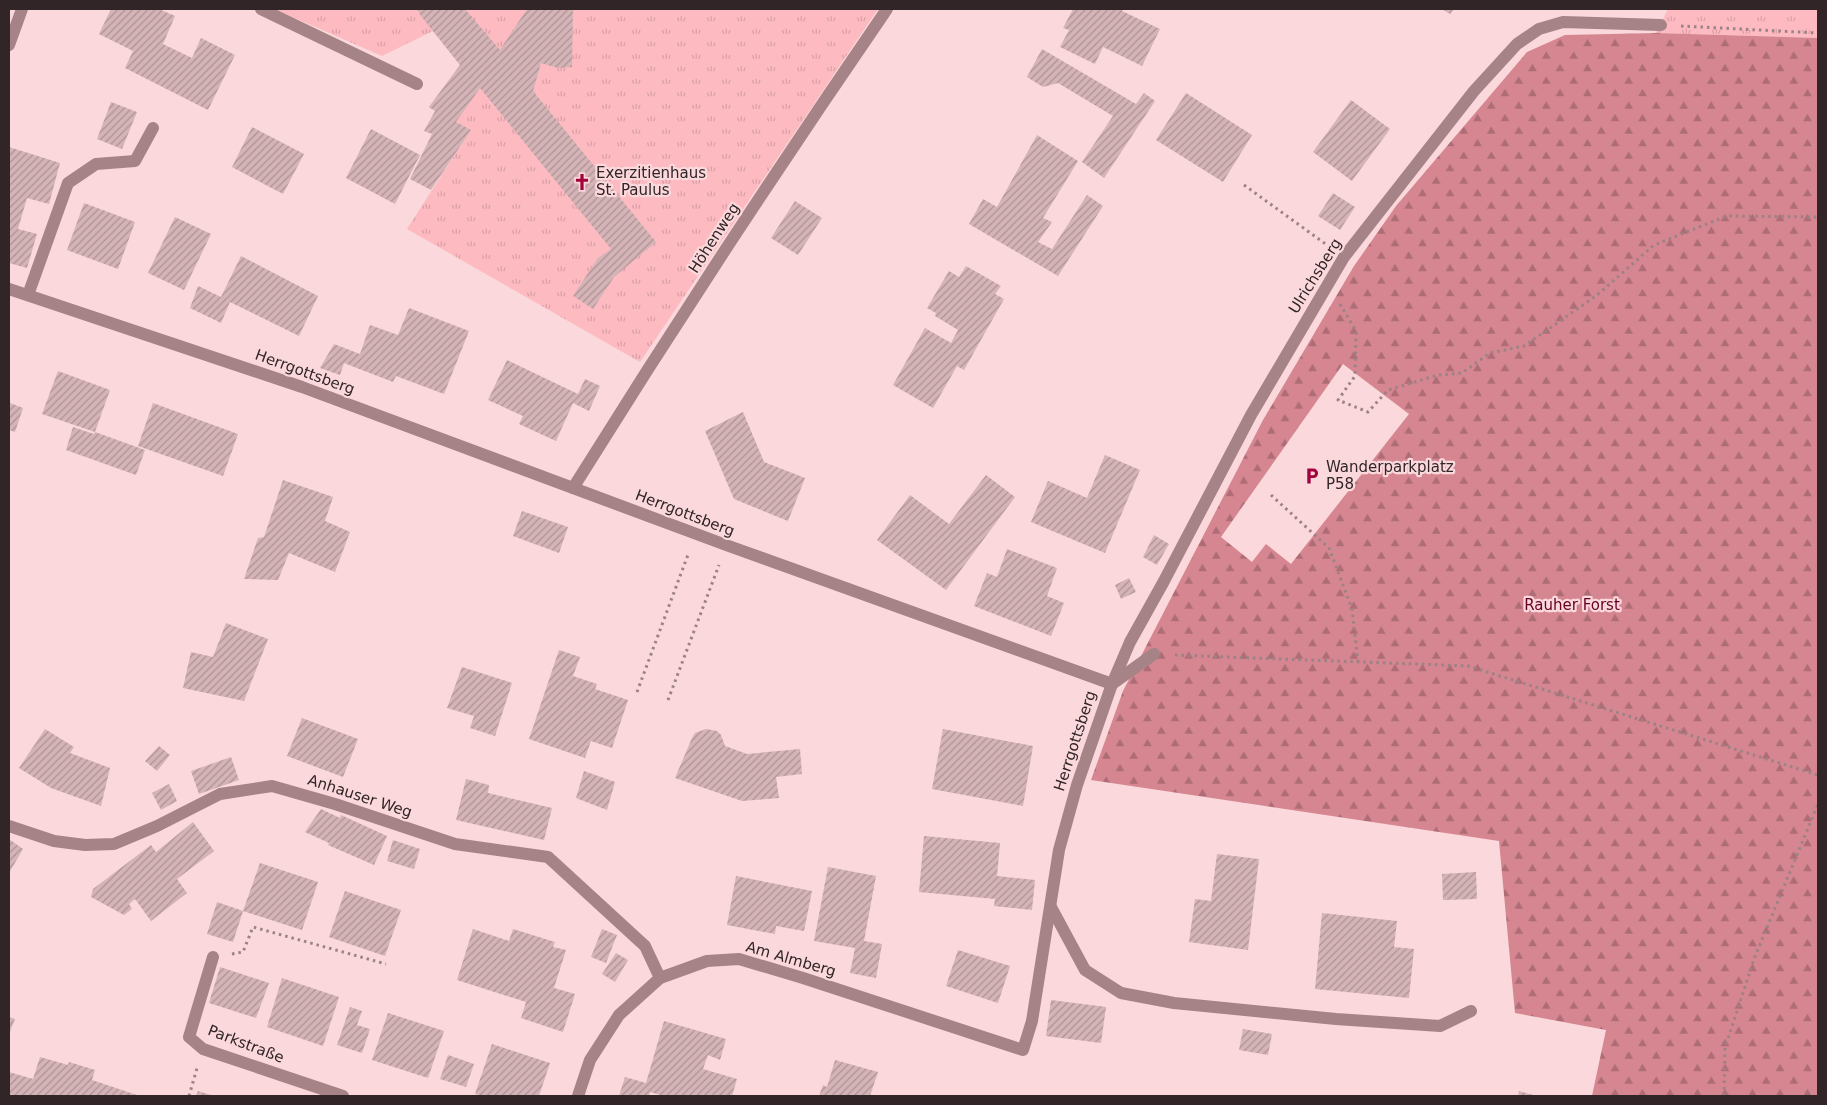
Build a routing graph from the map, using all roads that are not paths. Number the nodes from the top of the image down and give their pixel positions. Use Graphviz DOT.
graph roads {
  1 [pos="22,9"];
  2 [pos="261,9"];
  3 [pos="887,9"];
  4 [pos="1661,26"];
  5 [pos="9,45"];
  6 [pos="417,84"];
  7 [pos="153,128"];
  8 [pos="9,289"];
  9 [pos="28,295"];
  10 [pos="573,488"];
  11 [pos="1154,654"];
  12 [pos="1112,684"];
  13 [pos="9,826"];
  14 [pos="1051,907"];
  15 [pos="213,957"];
  16 [pos="660,978"];
  17 [pos="1471,1011"];
  18 [pos="1023,1050"];
  19 [pos="343,1096"];
  20 [pos="578,1096"];
  1 -- 5 [label="street"];
  2 -- 6 [label="street"];
  3 -- 10 [label="street, Höhenweg"];
  4 -- 12 [label="street, Ulrichsberg"];
  7 -- 9 [label="street"];
  8 -- 9 [label="street, Herrgottsberg"];
  9 -- 10 [label="street, Herrgottsberg"];
  10 -- 12 [label="street, Herrgottsberg"];
  11 -- 12 [label="street"];
  12 -- 14 [label="street, Herrgottsberg"];
  13 -- 16 [label="street, Anhauser Weg"];
  14 -- 17 [label="street"];
  14 -- 18 [label="street, Herrgottsberg"];
  15 -- 19 [label="street, Parkstraße"];
  16 -- 18 [label="street, Am Almberg"];
  16 -- 20 [label="street, Am Almberg"];
}
